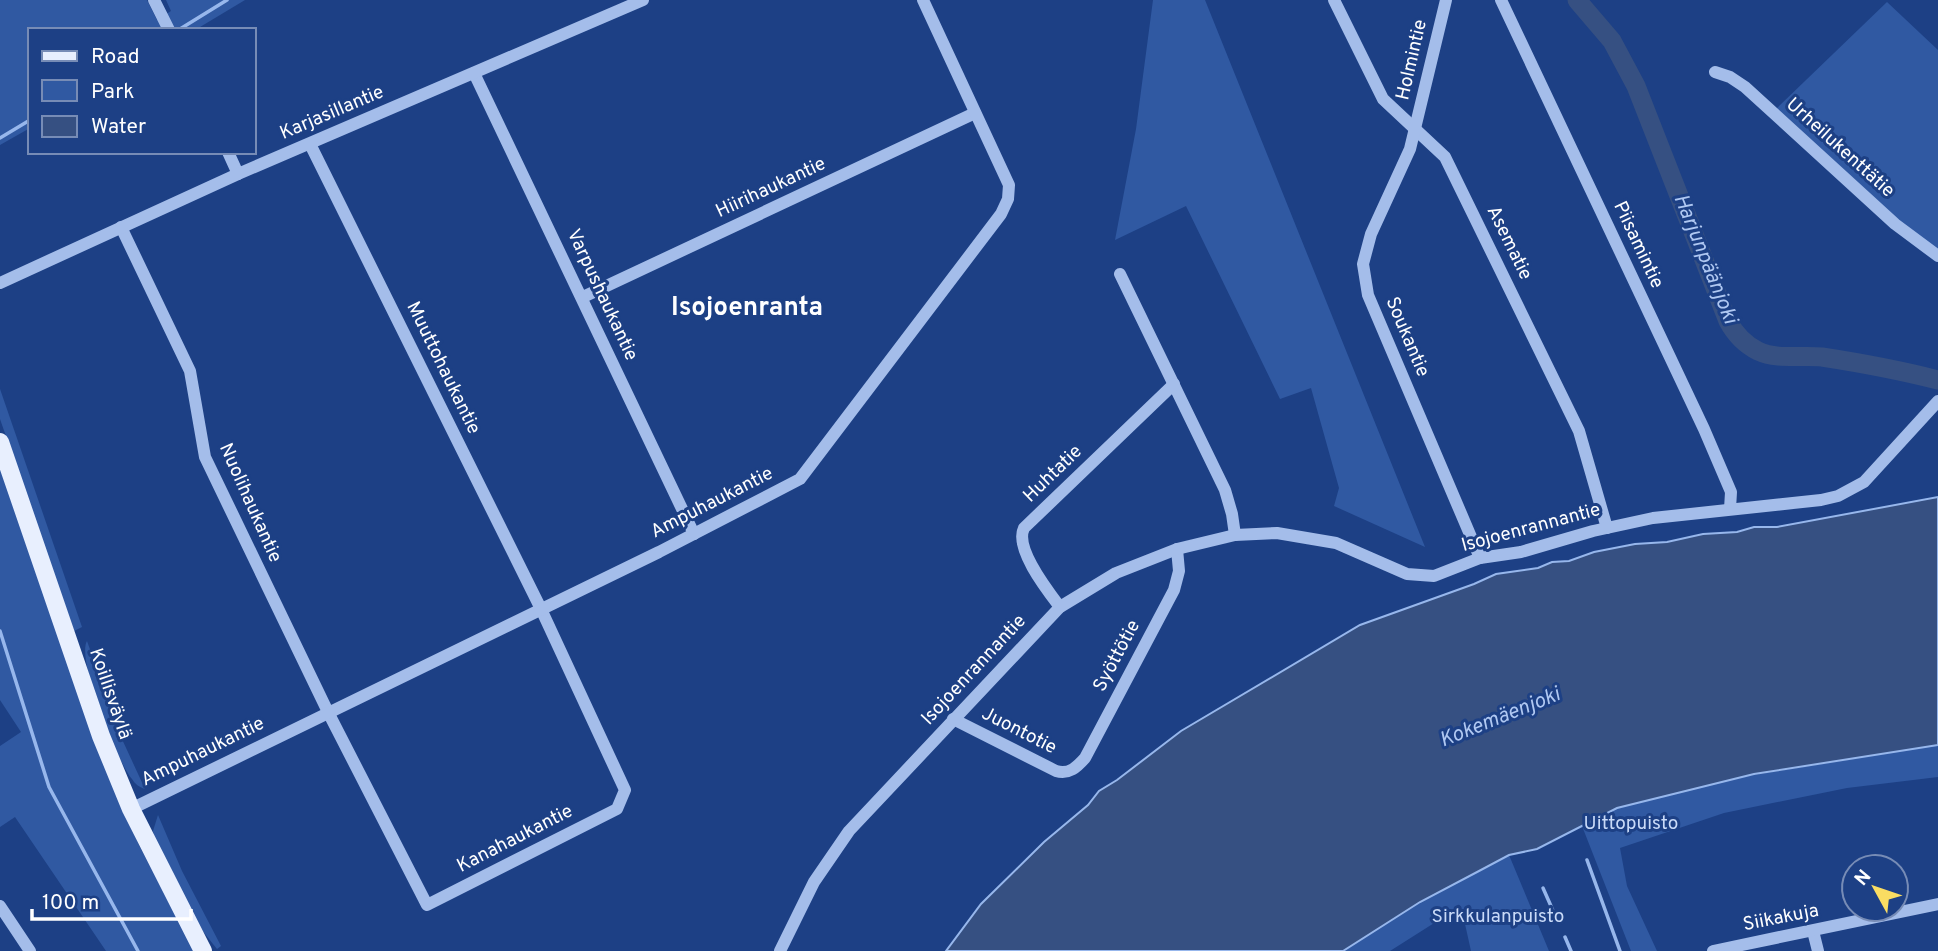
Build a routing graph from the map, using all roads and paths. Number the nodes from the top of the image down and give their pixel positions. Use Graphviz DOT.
graph roads {
  1 [pos="154,0"];
  2 [pos="643,0"];
  3 [pos="923,0"];
  4 [pos="1334,0"];
  5 [pos="1446,0"];
  6 [pos="1501,0"];
  7 [pos="168,28"];
  8 [pos="1715,72"];
  9 [pos="474,73"];
  10 [pos="975,113"];
  11 [pos="1415,128"];
  12 [pos="310,144"];
  13 [pos="229,154"];
  14 [pos="238,174"];
  15 [pos="121,227"];
  16 [pos="1938,256"];
  17 [pos="1120,274"];
  18 [pos="0,283"];
  19 [pos="583,298"];
  20 [pos="1174,384"];
  21 [pos="1938,401"];
  22 [pos="0,442"];
  23 [pos="1730,509"];
  24 [pos="1607,528"];
  25 [pos="694,534"];
  26 [pos="1235,535"];
  27 [pos="1177,550"];
  28 [pos="1480,558"];
  29 [pos="1060,607"];
  30 [pos="541,609"];
  31 [pos="328,712"];
  32 [pos="953,719"];
  33 [pos="1069,772"];
  34 [pos="131,809"];
  35 [pos="1938,904"];
  36 [pos="0,906"];
  37 [pos="1813,931"];
  38 [pos="30,951"];
  39 [pos="203,951"];
  40 [pos="780,951"];
  41 [pos="1713,951"];
  42 [pos="1818,951"];
  1 -- 7 [label="street"];
  2 -- 9 [label="street, Karjasillantie"];
  3 -- 10 [label="street, Ampuhaukantie"];
  4 -- 11 [label="street, Asematie"];
  5 -- 11 [label="street, Holmintie"];
  6 -- 23 [label="street, Piisamintie"];
  8 -- 16 [label="street, Urheilukenttätie"];
  9 -- 12 [label="street, Karjasillantie"];
  9 -- 19 [label="street, Varpushaukantie"];
  10 -- 19 [label="street, Hiirihaukantie"];
  10 -- 25 [label="street, Ampuhaukantie"];
  11 -- 24 [label="street, Asematie"];
  11 -- 28 [label="street, Soukantie"];
  12 -- 14 [label="street, Karjasillantie"];
  12 -- 30 [label="street, Muuttohaukantie"];
  13 -- 14 [label="street"];
  14 -- 15 [label="street, Karjasillantie"];
  15 -- 18 [label="street, Karjasillantie"];
  15 -- 31 [label="street, Nuolihaukantie"];
  17 -- 20 [label="street"];
  19 -- 25 [label="street, Varpushaukantie"];
  20 -- 26 [label="street"];
  20 -- 29 [label="street, Huhtatie"];
  21 -- 23 [label="street, Isojoenrannantie"];
  22 -- 34 [label="main road, Koillisväylä"];
  23 -- 24 [label="street, Isojoenrannantie"];
  24 -- 28 [label="street, Isojoenrannantie"];
  25 -- 30 [label="street, Ampuhaukantie"];
  26 -- 27 [label="street, Isojoenrannantie"];
  26 -- 28 [label="street, Isojoenrannantie"];
  27 -- 29 [label="street, Isojoenrannantie"];
  27 -- 33 [label="street, Syöttötie"];
  29 -- 32 [label="street, Isojoenrannantie"];
  30 -- 31 [label="street, Ampuhaukantie"];
  30 -- 31 [label="street, Kanahaukantie"];
  31 -- 34 [label="street, Ampuhaukantie"];
  32 -- 33 [label="street, Juontotie"];
  32 -- 40 [label="street, Isojoenrannantie"];
  34 -- 39 [label="main road, Koillisväylä"];
  35 -- 37 [label="street, Siikakuja"];
  36 -- 38 [label="street"];
  37 -- 41 [label="street, Siikakuja"];
  37 -- 42 [label="street"];
}
